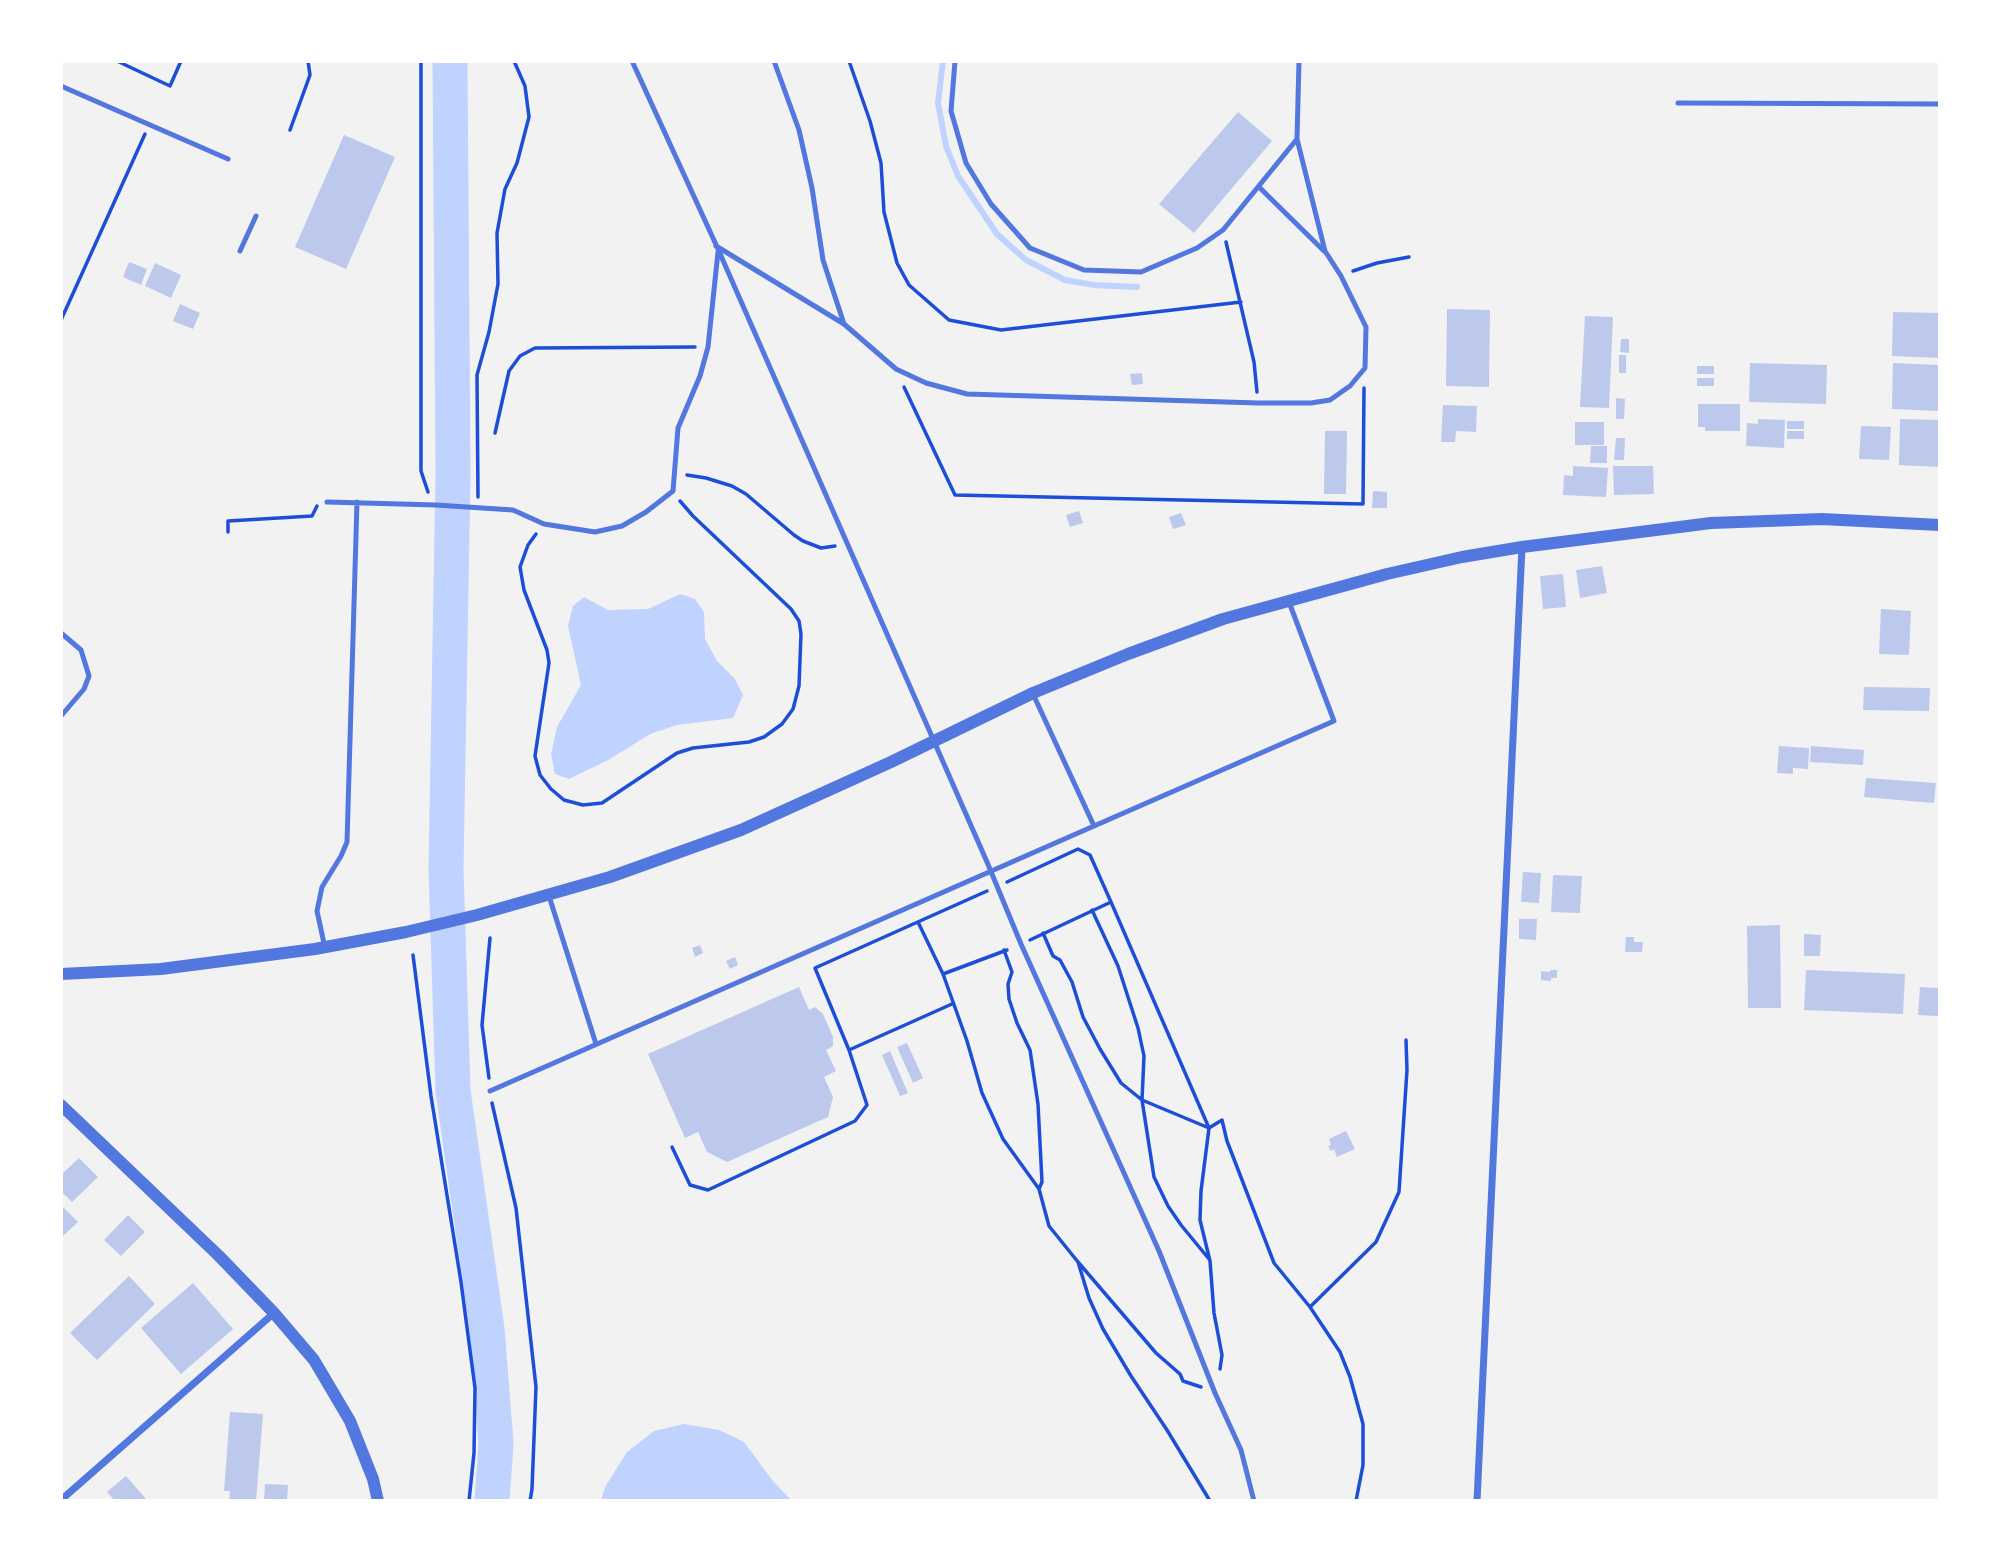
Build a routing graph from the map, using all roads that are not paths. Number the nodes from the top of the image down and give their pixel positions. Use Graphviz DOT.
graph roads {
  1 [pos="632,61"];
  2 [pos="774,61"];
  3 [pos="955,61"];
  4 [pos="1299,61"];
  5 [pos="61,86"];
  6 [pos="1678,103"];
  7 [pos="1940,104"];
  8 [pos="1297,139"];
  9 [pos="228,159"];
  10 [pos="1259,187"];
  11 [pos="256,216"];
  12 [pos="717,247"];
  13 [pos="240,251"];
  14 [pos="1325,251"];
  15 [pos="844,324"];
  16 [pos="327,502"];
  17 [pos="357,502"];
  18 [pos="1940,525"];
  19 [pos="1522,547"];
  20 [pos="1289,601"];
  21 [pos="61,634"];
  22 [pos="1033,693"];
  23 [pos="61,716"];
  24 [pos="1094,826"];
  25 [pos="549,896"];
  26 [pos="325,948"];
  27 [pos="61,974"];
  28 [pos="596,1044"];
  29 [pos="491,1091"];
  30 [pos="61,1105"];
  31 [pos="275,1313"];
  32 [pos="61,1500"];
  33 [pos="378,1501"];
  34 [pos="1254,1501"];
  35 [pos="1477,1501"];
  1 -- 12 [label="lane"];
  2 -- 15 [label="lane"];
  3 -- 10 [label="lane"];
  4 -- 8 [label="lane"];
  5 -- 9 [label="lane"];
  6 -- 7 [label="lane"];
  8 -- 10 [label="lane"];
  8 -- 14 [label="lane"];
  10 -- 14 [label="lane"];
  11 -- 13 [label="lane"];
  12 -- 15 [label="lane"];
  12 -- 17 [label="lane"];
  12 -- 34 [label="lane"];
  14 -- 15 [label="lane"];
  16 -- 17 [label="lane"];
  17 -- 26 [label="lane"];
  18 -- 19 [label="street"];
  19 -- 20 [label="street"];
  19 -- 35 [label="street"];
  20 -- 22 [label="street"];
  20 -- 24 [label="lane"];
  21 -- 23 [label="lane"];
  22 -- 24 [label="lane"];
  22 -- 25 [label="street"];
  24 -- 28 [label="lane"];
  25 -- 26 [label="street"];
  25 -- 28 [label="lane"];
  26 -- 27 [label="street"];
  28 -- 29 [label="lane"];
  30 -- 31 [label="street"];
  31 -- 32 [label="street"];
  31 -- 33 [label="street"];
}
